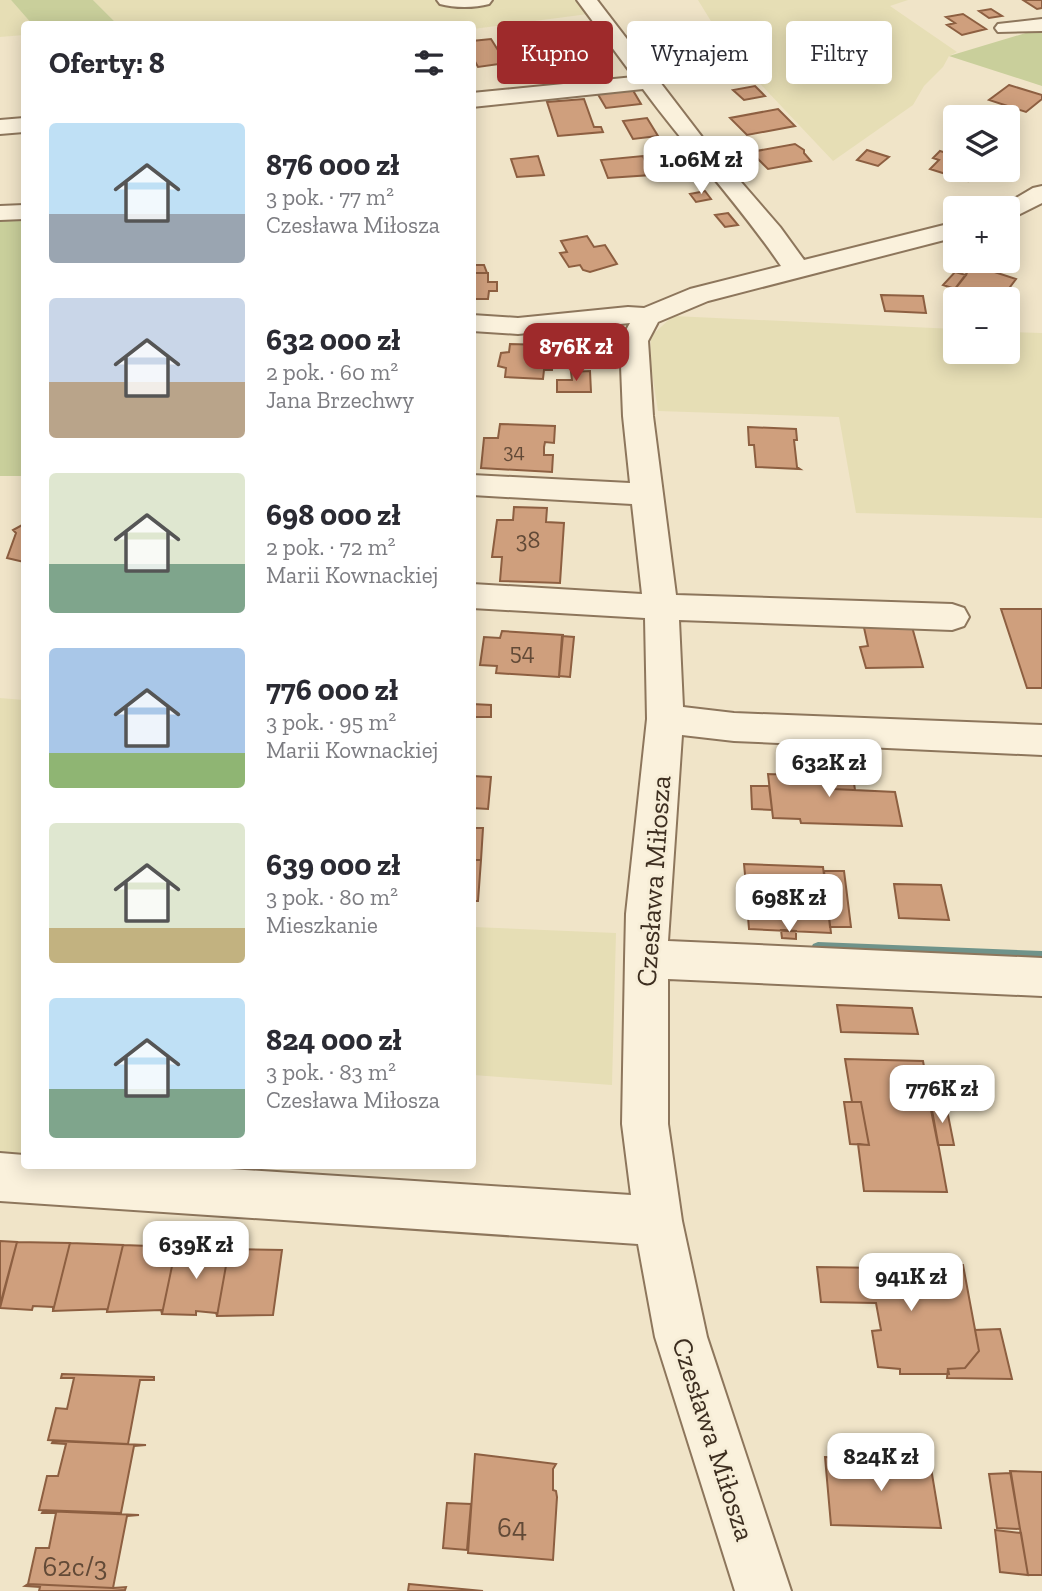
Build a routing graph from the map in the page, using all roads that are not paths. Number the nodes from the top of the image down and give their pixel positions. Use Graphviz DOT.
graph roads {
  1 [pos="447,0"];
  2 [pos="482,0"];
  3 [pos="587,0"];
  4 [pos="1042,24"];
  5 [pos="1005,28"];
  6 [pos="627,53"];
  7 [pos="629,84"];
  8 [pos="650,84"];
  9 [pos="476,100"];
  10 [pos="21,125"];
  11 [pos="0,127"];
  12 [pos="1024,204"];
  13 [pos="21,212"];
  14 [pos="0,213"];
  15 [pos="1042,221"];
  16 [pos="943,232"];
  17 [pos="796,268"];
  18 [pos="647,317"];
  19 [pos="476,323"];
  20 [pos="476,485"];
  21 [pos="648,494"];
  22 [pos="476,596"];
  23 [pos="660,607"];
  24 [pos="952,617"];
  25 [pos="665,719"];
  26 [pos="1042,740"];
  27 [pos="646,959"];
  28 [pos="1042,977"];
  29 [pos="0,1177"];
  30 [pos="658,1221"];
  31 [pos="763,1591"];
  1 -- 2 [label="street"];
  3 -- 6 [label="street"];
  4 -- 5 [label="street"];
  7 -- 9 [label="street"];
  8 -- 17 [label="street"];
  10 -- 11 [label="street"];
  12 -- 15 [label="street"];
  13 -- 14 [label="street"];
  16 -- 17 [label="street"];
  17 -- 18 [label="street"];
  18 -- 19 [label="street"];
  18 -- 21 [label="street, Czesława Miłosza"];
  20 -- 21 [label="street"];
  21 -- 23 [label="street, Czesława Miłosza"];
  22 -- 23 [label="street"];
  23 -- 24 [label="street"];
  23 -- 25 [label="street, Czesława Miłosza"];
  25 -- 26 [label="street"];
  25 -- 27 [label="street, Czesława Miłosza"];
  27 -- 28 [label="street"];
  27 -- 30 [label="street, Czesława Miłosza"];
  29 -- 30 [label="street"];
  30 -- 31 [label="street, Czesława Miłosza"];
}
